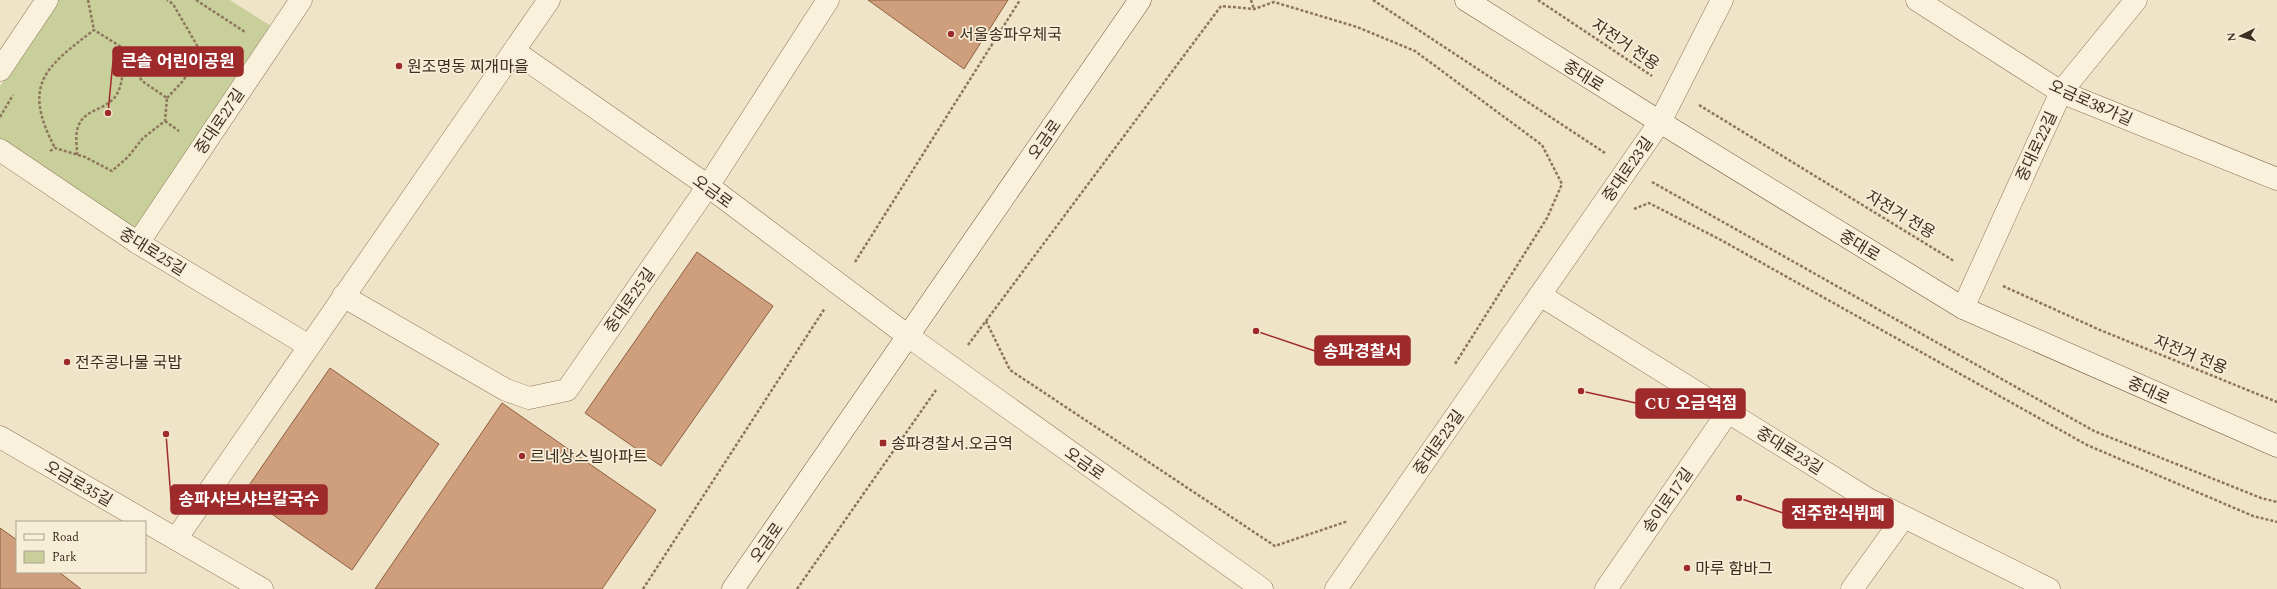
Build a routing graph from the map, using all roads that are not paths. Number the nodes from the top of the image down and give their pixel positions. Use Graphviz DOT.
graph roads {
  1 [pos="47,0"];
  2 [pos="301,0"];
  3 [pos="549,0"];
  4 [pos="828,0"];
  5 [pos="1140,0"];
  6 [pos="1466,0"];
  7 [pos="1722,0"];
  8 [pos="1917,0"];
  9 [pos="2136,0"];
  10 [pos="514,51"];
  11 [pos="0,70"];
  12 [pos="2061,92"];
  13 [pos="1660,122"];
  14 [pos="0,150"];
  15 [pos="2277,179"];
  16 [pos="708,186"];
  17 [pos="138,243"];
  18 [pos="1540,295"];
  19 [pos="343,296"];
  20 [pos="1962,308"];
  21 [pos="908,336"];
  22 [pos="309,346"];
  23 [pos="1728,412"];
  24 [pos="0,437"];
  25 [pos="2277,446"];
  26 [pos="1904,517"];
  27 [pos="145,521"];
  28 [pos="146,522"];
  29 [pos="176,539"];
  30 [pos="262,589"];
  31 [pos="733,589"];
  32 [pos="1262,589"];
  33 [pos="1336,589"];
  34 [pos="1606,589"];
  35 [pos="1852,589"];
  36 [pos="2048,589"];
  1 -- 11 [label="street"];
  2 -- 17 [label="street, 중대로27길"];
  3 -- 10 [label="street"];
  4 -- 16 [label="street, 중대로25길"];
  5 -- 21 [label="street, 오금로"];
  6 -- 13 [label="street, 중대로"];
  7 -- 13 [label="street, 중대로23길"];
  8 -- 12 [label="street, 오금로38가길"];
  9 -- 12 [label="street, 중대로22길"];
  10 -- 16 [label="street, 오금로"];
  10 -- 19 [label="street"];
  12 -- 15 [label="street, 오금로38가길"];
  12 -- 20 [label="street, 중대로22길"];
  13 -- 18 [label="street, 중대로23길"];
  13 -- 20 [label="street, 중대로"];
  14 -- 17 [label="street, 중대로25길"];
  16 -- 19 [label="street, 중대로25길"];
  16 -- 21 [label="street, 오금로"];
  17 -- 22 [label="street, 중대로25길"];
  18 -- 23 [label="street, 중대로23길"];
  18 -- 33 [label="street, 중대로23길"];
  19 -- 22 [label="street"];
  20 -- 25 [label="street, 중대로"];
  21 -- 31 [label="street, 오금로"];
  21 -- 32 [label="street, 오금로"];
  22 -- 29 [label="street"];
  23 -- 26 [label="street, 중대로23길"];
  23 -- 34 [label="street, 송이로17길"];
  24 -- 27 [label="street, 오금로35길"];
  26 -- 35 [label="street"];
  26 -- 36 [label="street, 중대로23길"];
  28 -- 29 [label="street, 오금로35길"];
  29 -- 30 [label="street, 오금로35길"];
}
